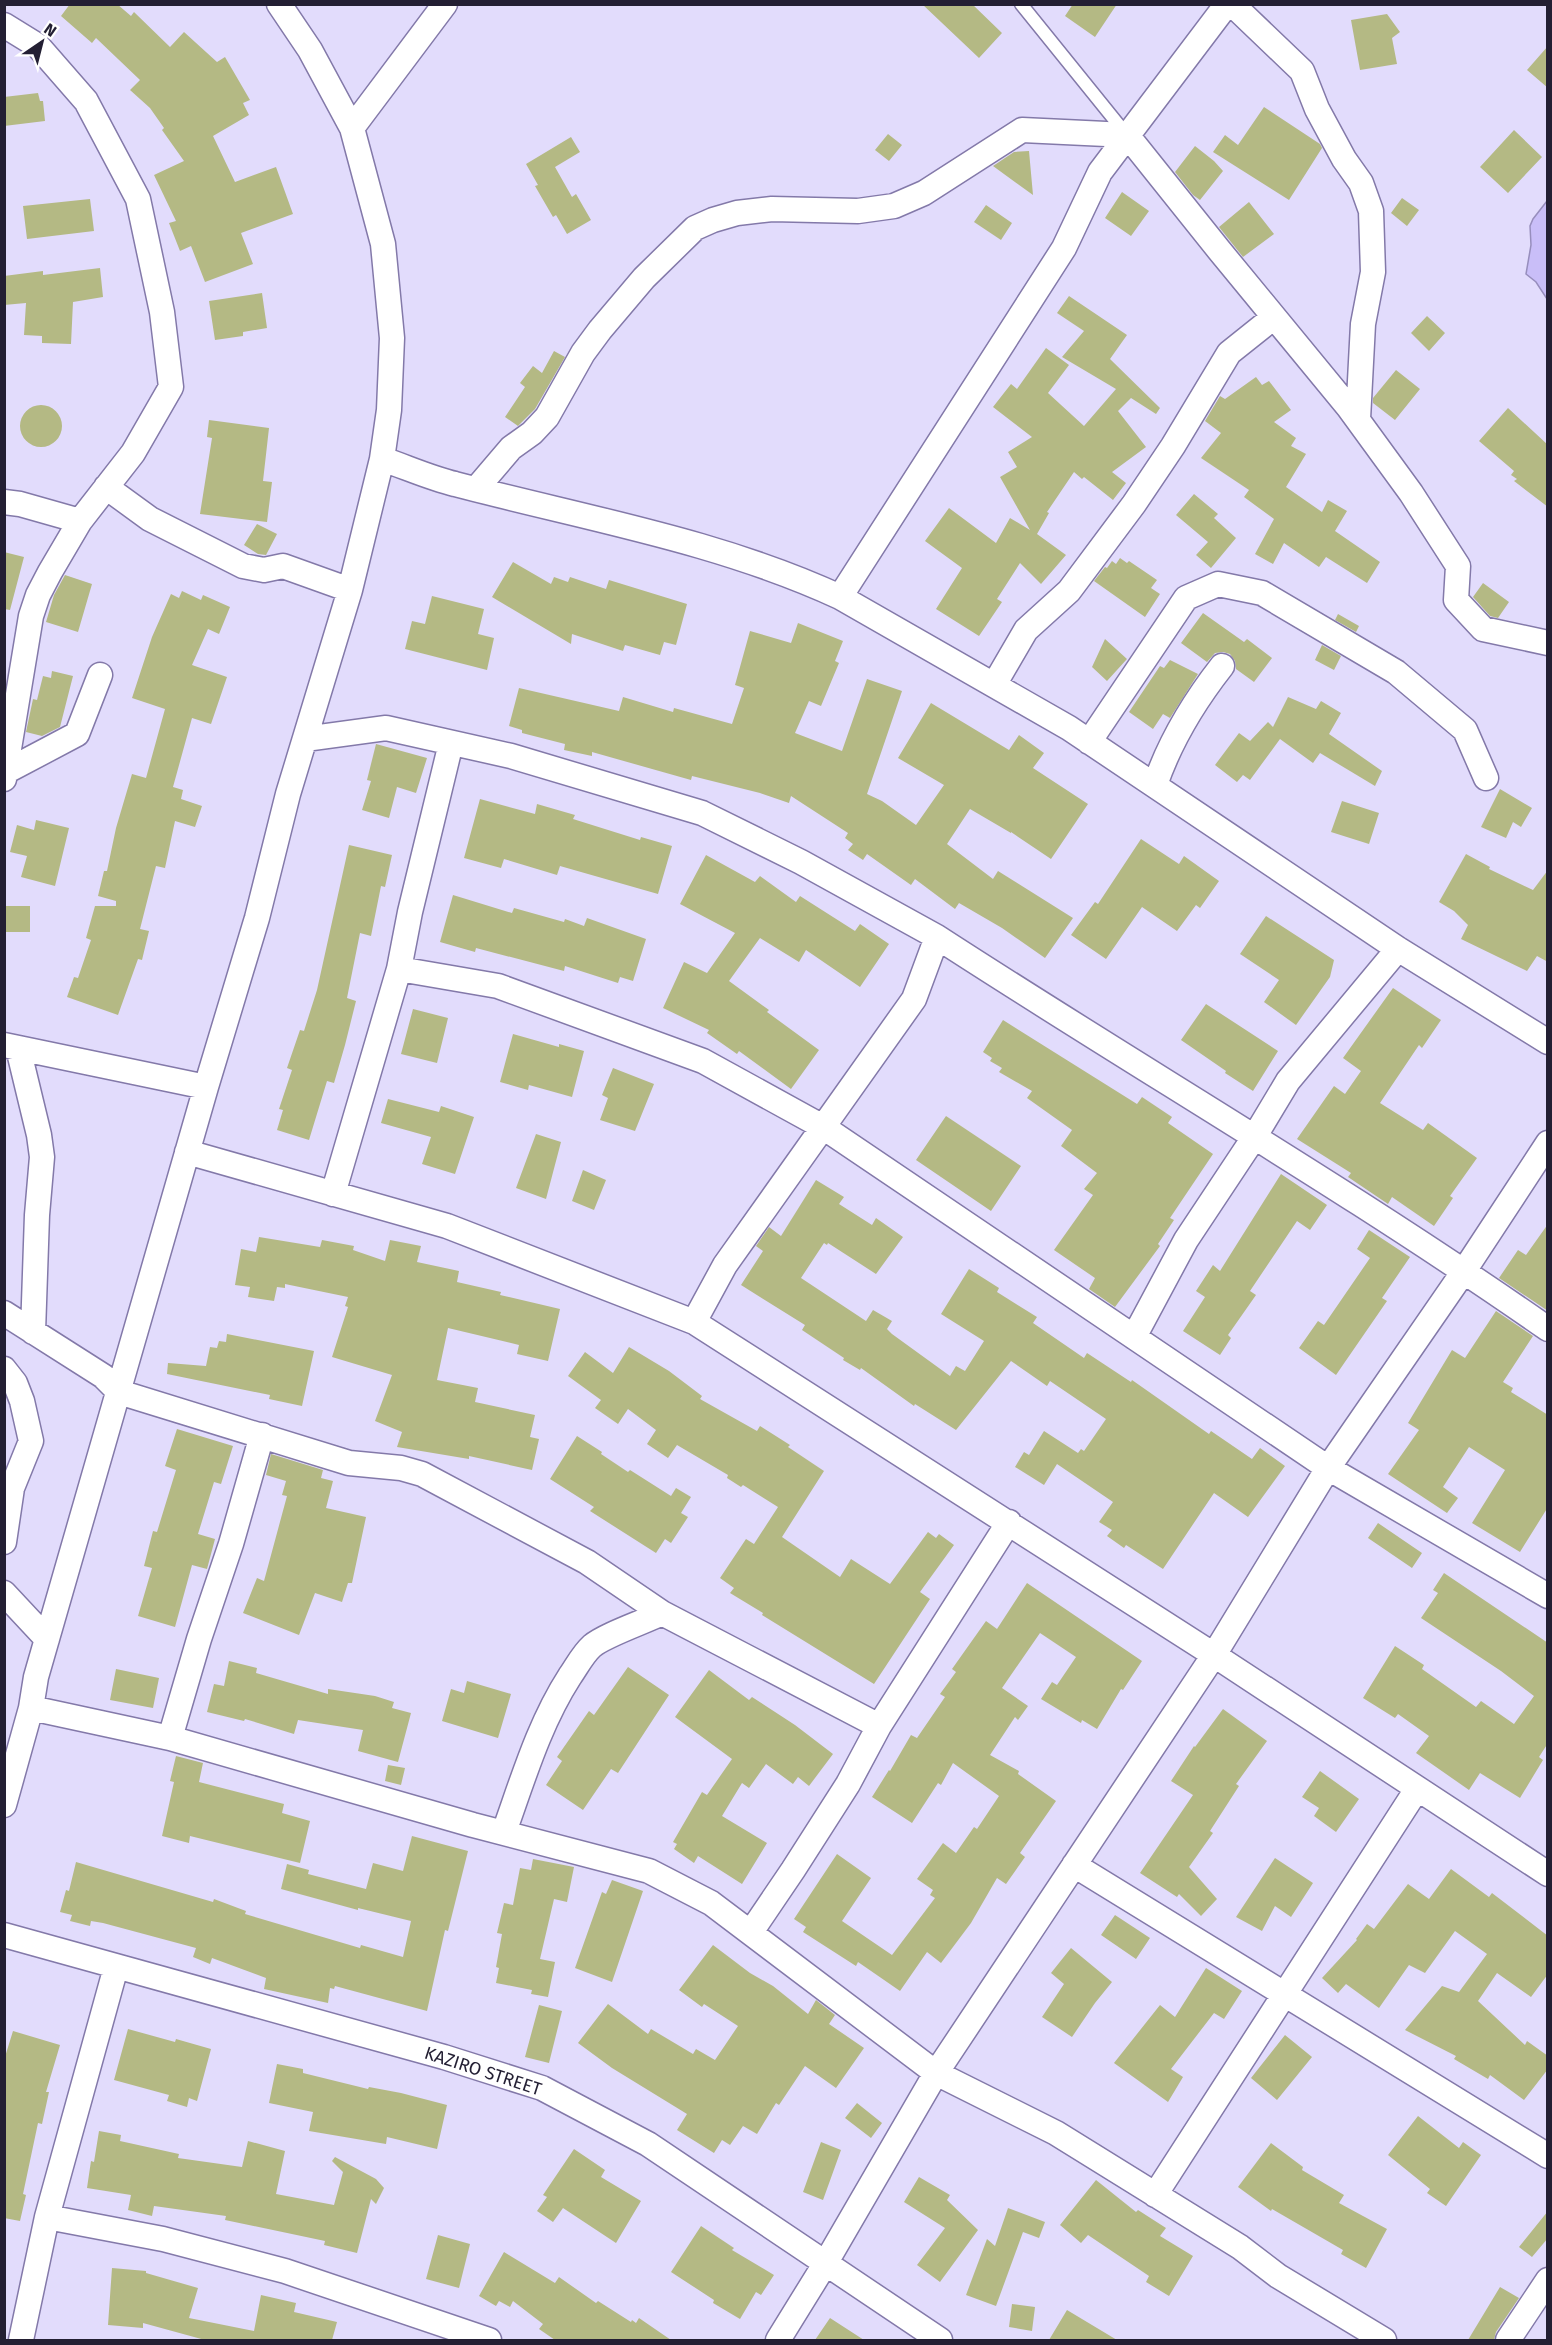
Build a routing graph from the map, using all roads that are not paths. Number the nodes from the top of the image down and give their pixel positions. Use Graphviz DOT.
graph roads {
  1 [pos="279,4"];
  2 [pos="445,4"];
  3 [pos="1021,4"];
  4 [pos="1227,4"];
  5 [pos="1232,4"];
  6 [pos="4,25"];
  7 [pos="352,128"];
  8 [pos="1127,135"];
  9 [pos="1274,317"];
  10 [pos="1358,419"];
  11 [pos="382,459"];
  12 [pos="106,487"];
  13 [pos="476,489"];
  14 [pos="4,502"];
  15 [pos="80,521"];
  16 [pos="350,590"];
  17 [pos="840,597"];
  18 [pos="1548,643"];
  19 [pos="1222,666"];
  20 [pos="100,675"];
  21 [pos="994,685"];
  22 [pos="305,739"];
  23 [pos="1089,742"];
  24 [pos="451,743"];
  25 [pos="5,774"];
  26 [pos="1486,778"];
  27 [pos="1155,785"];
  28 [pos="937,938"];
  29 [pos="1398,949"];
  30 [pos="399,969"];
  31 [pos="1548,1042"];
  32 [pos="11,1047"];
  33 [pos="206,1087"];
  34 [pos="823,1127"];
  35 [pos="1255,1136"];
  36 [pos="1548,1143"];
  37 [pos="187,1152"];
  38 [pos="333,1194"];
  39 [pos="1464,1271"];
  40 [pos="4,1313"];
  41 [pos="694,1322"];
  42 [pos="1548,1329"];
  43 [pos="33,1332"];
  44 [pos="1134,1337"];
  45 [pos="4,1369"];
  46 [pos="119,1392"];
  47 [pos="262,1435"];
  48 [pos="1328,1468"];
  49 [pos="1009,1522"];
  50 [pos="4,1542"];
  51 [pos="1546,1592"];
  52 [pos="4,1593"];
  53 [pos="663,1613"];
  54 [pos="47,1639"];
  55 [pos="1214,1654"];
  56 [pos="31,1708"];
  57 [pos="879,1726"];
  58 [pos="170,1738"];
  59 [pos="1417,1789"];
  60 [pos="4,1805"];
  61 [pos="504,1832"];
  62 [pos="1074,1865"];
  63 [pos="1548,1874"];
  64 [pos="751,1932"];
  65 [pos="4,1935"];
  66 [pos="116,1967"];
  67 [pos="1284,1995"];
  68 [pos="936,2073"];
  69 [pos="1548,2156"];
  70 [pos="1155,2195"];
  71 [pos="47,2217"];
  72 [pos="825,2264"];
  73 [pos="1548,2280"];
  74 [pos="477,2338"];
  75 [pos="21,2340"];
  76 [pos="778,2340"];
  77 [pos="940,2340"];
  78 [pos="1384,2340"];
  79 [pos="1508,2340"];
  1 -- 7 [label="street"];
  2 -- 7 [label="street"];
  3 -- 8 [label="lane"];
  4 -- 8 [label="street"];
  5 -- 10 [label="street"];
  6 -- 12 [label="street"];
  7 -- 11 [label="street"];
  8 -- 9 [label="street"];
  8 -- 13 [label="street"];
  8 -- 17 [label="street"];
  9 -- 10 [label="street"];
  9 -- 21 [label="street"];
  10 -- 18 [label="street"];
  11 -- 13 [label="street"];
  11 -- 16 [label="street"];
  12 -- 15 [label="street"];
  12 -- 16 [label="street"];
  13 -- 17 [label="street"];
  14 -- 15 [label="street"];
  15 -- 25 [label="street"];
  16 -- 22 [label="street"];
  17 -- 21 [label="street"];
  19 -- 27 [label="street"];
  20 -- 25 [label="street"];
  21 -- 23 [label="street"];
  22 -- 24 [label="street"];
  22 -- 33 [label="street"];
  23 -- 26 [label="street"];
  23 -- 27 [label="street"];
  24 -- 28 [label="street"];
  24 -- 30 [label="street"];
  27 -- 29 [label="street"];
  28 -- 34 [label="street"];
  28 -- 35 [label="street"];
  29 -- 31 [label="street"];
  29 -- 35 [label="street"];
  30 -- 34 [label="street"];
  30 -- 38 [label="street"];
  32 -- 33 [label="street"];
  32 -- 43 [label="street"];
  33 -- 37 [label="street"];
  34 -- 41 [label="street"];
  34 -- 44 [label="street"];
  35 -- 39 [label="street"];
  35 -- 44 [label="street"];
  36 -- 39 [label="street"];
  37 -- 38 [label="street"];
  37 -- 46 [label="street"];
  38 -- 41 [label="street"];
  39 -- 42 [label="street"];
  39 -- 48 [label="street"];
  40 -- 43 [label="street"];
  41 -- 49 [label="street"];
  43 -- 46 [label="street"];
  44 -- 48 [label="street"];
  45 -- 50 [label="street"];
  46 -- 47 [label="street"];
  46 -- 54 [label="street"];
  47 -- 53 [label="street"];
  47 -- 58 [label="street"];
  48 -- 51 [label="street"];
  48 -- 55 [label="street"];
  49 -- 55 [label="street"];
  49 -- 57 [label="street"];
  52 -- 54 [label="street"];
  53 -- 57 [label="street"];
  53 -- 61 [label="street"];
  54 -- 56 [label="street"];
  55 -- 59 [label="street"];
  55 -- 62 [label="street"];
  56 -- 58 [label="street"];
  56 -- 60 [label="street"];
  57 -- 64 [label="street"];
  58 -- 61 [label="street"];
  59 -- 63 [label="street"];
  59 -- 67 [label="street"];
  61 -- 64 [label="street"];
  62 -- 67 [label="street"];
  62 -- 68 [label="street"];
  64 -- 68 [label="street"];
  65 -- 66 [label="street, KAZIRO STREET"];
  66 -- 71 [label="street"];
  66 -- 72 [label="street, KAZIRO STREET"];
  67 -- 69 [label="street"];
  67 -- 70 [label="street"];
  68 -- 70 [label="street"];
  68 -- 72 [label="street"];
  70 -- 78 [label="street"];
  71 -- 74 [label="street"];
  71 -- 75 [label="street"];
  72 -- 76 [label="street"];
  72 -- 77 [label="street, KAZIRO STREET"];
  73 -- 79 [label="street"];
}
